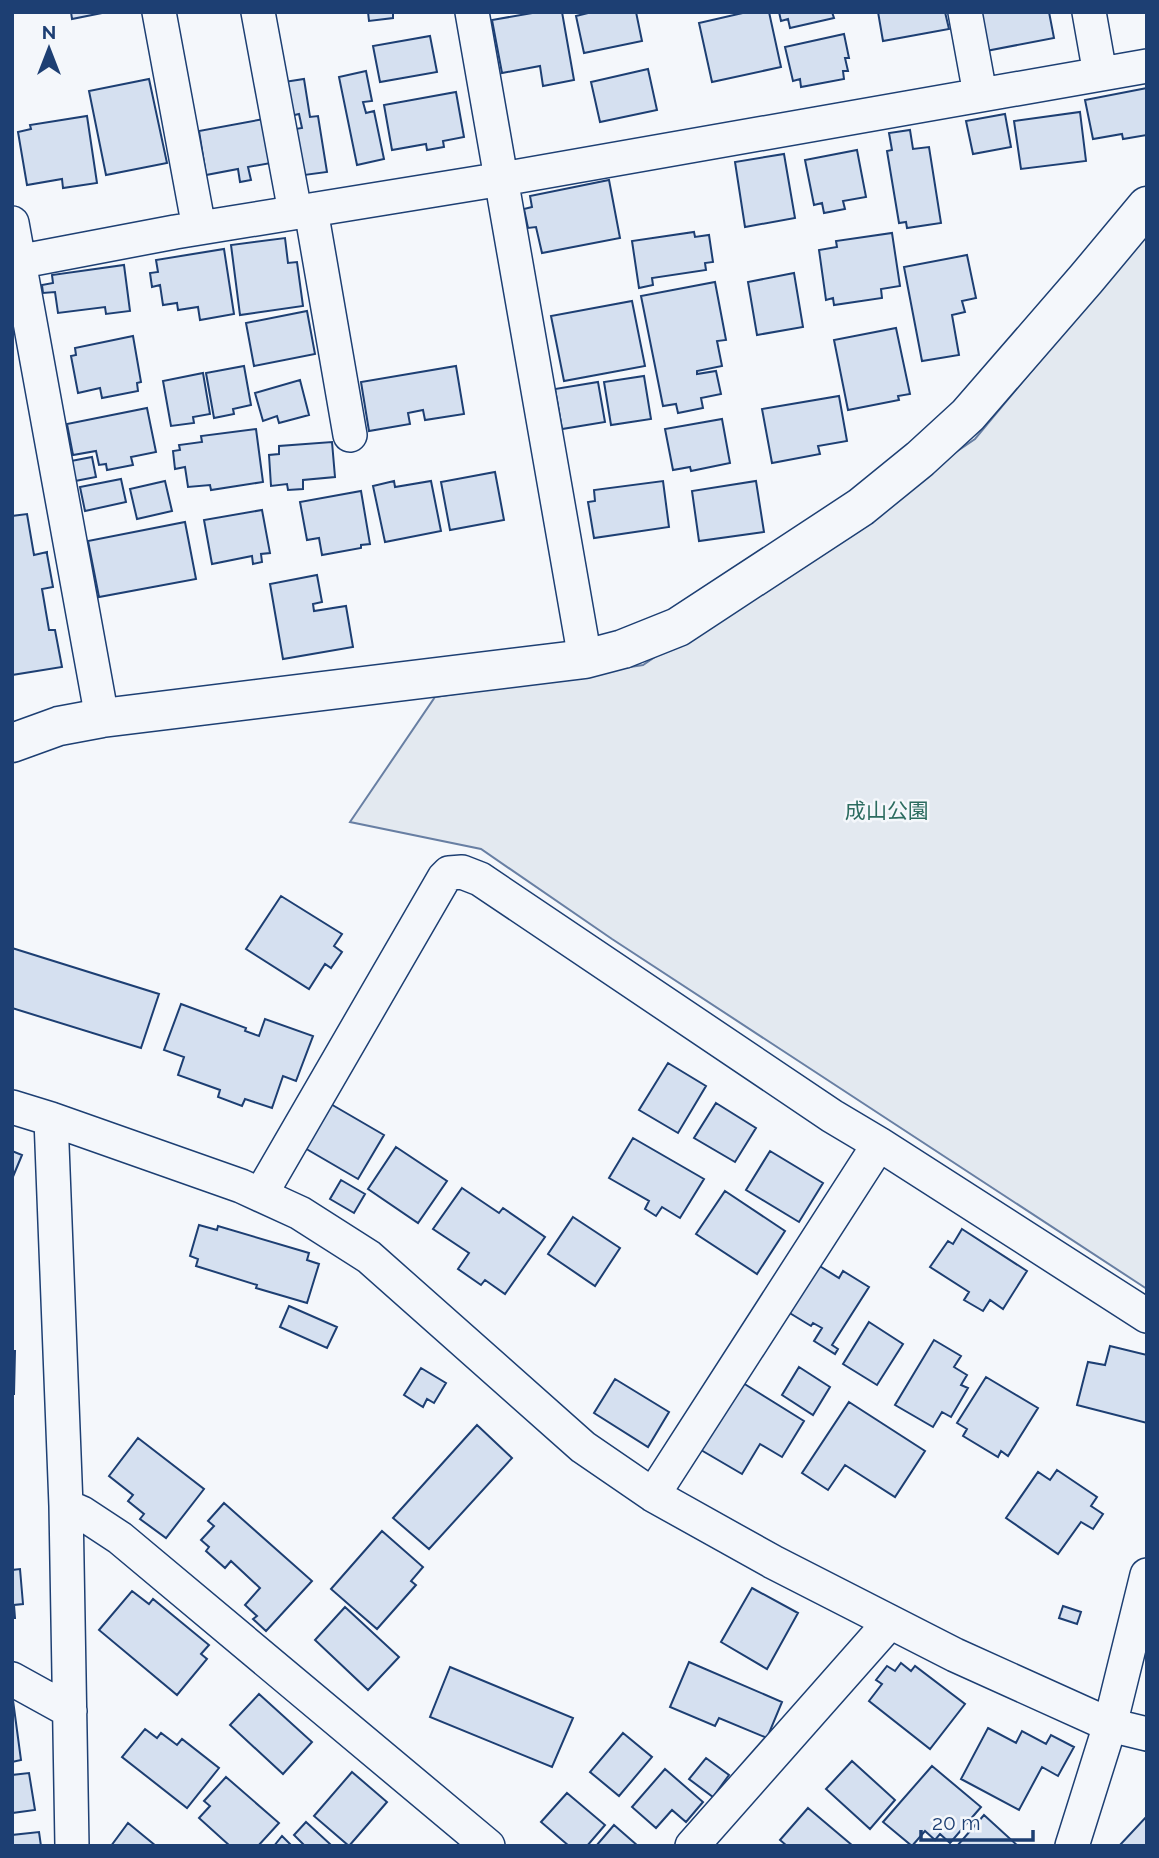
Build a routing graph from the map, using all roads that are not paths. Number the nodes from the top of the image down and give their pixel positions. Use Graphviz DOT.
graph roads {
  1 [pos="159,12"];
  2 [pos="258,12"];
  3 [pos="472,12"];
  4 [pos="965,12"];
  5 [pos="1089,12"];
  6 [pos="1147,66"];
  7 [pos="1100,74"];
  8 [pos="980,94"];
  9 [pos="502,178"];
  10 [pos="1147,206"];
  11 [pos="303,211"];
  12 [pos="12,223"];
  13 [pos="199,229"];
  14 [pos="16,262"];
  15 [pos="350,435"];
  16 [pos="585,659"];
  17 [pos="102,718"];
  18 [pos="12,743"];
  19 [pos="12,1107"];
  20 [pos="51,1119"];
  21 [pos="880,1144"];
  22 [pos="261,1194"];
  23 [pos="1147,1316"];
  24 [pos="653,1494"];
  25 [pos="66,1506"];
  26 [pos="1147,1575"];
  27 [pos="890,1622"];
  28 [pos="12,1679"];
  29 [pos="70,1711"];
  30 [pos="1110,1726"];
  31 [pos="1147,1734"];
  32 [pos="72,1846"];
  33 [pos="488,1846"];
  34 [pos="692,1846"];
  35 [pos="1072,1846"];
  1 -- 13 [label="street"];
  2 -- 11 [label="street"];
  3 -- 9 [label="street"];
  4 -- 8 [label="street"];
  5 -- 7 [label="street"];
  6 -- 7 [label="street"];
  7 -- 8 [label="street"];
  8 -- 9 [label="street"];
  9 -- 11 [label="street"];
  9 -- 16 [label="street"];
  10 -- 16 [label="street"];
  11 -- 13 [label="street"];
  11 -- 15 [label="street"];
  12 -- 14 [label="street"];
  13 -- 14 [label="street"];
  14 -- 17 [label="street"];
  16 -- 17 [label="street"];
  17 -- 18 [label="street"];
  19 -- 20 [label="street"];
  20 -- 22 [label="street"];
  20 -- 25 [label="street"];
  21 -- 22 [label="street"];
  21 -- 23 [label="street"];
  21 -- 24 [label="street"];
  22 -- 24 [label="street"];
  24 -- 27 [label="street"];
  25 -- 29 [label="street"];
  25 -- 33 [label="street"];
  26 -- 30 [label="street"];
  27 -- 30 [label="street"];
  27 -- 34 [label="street"];
  28 -- 29 [label="street"];
  29 -- 32 [label="street"];
  30 -- 31 [label="street"];
  30 -- 35 [label="street"];
}
